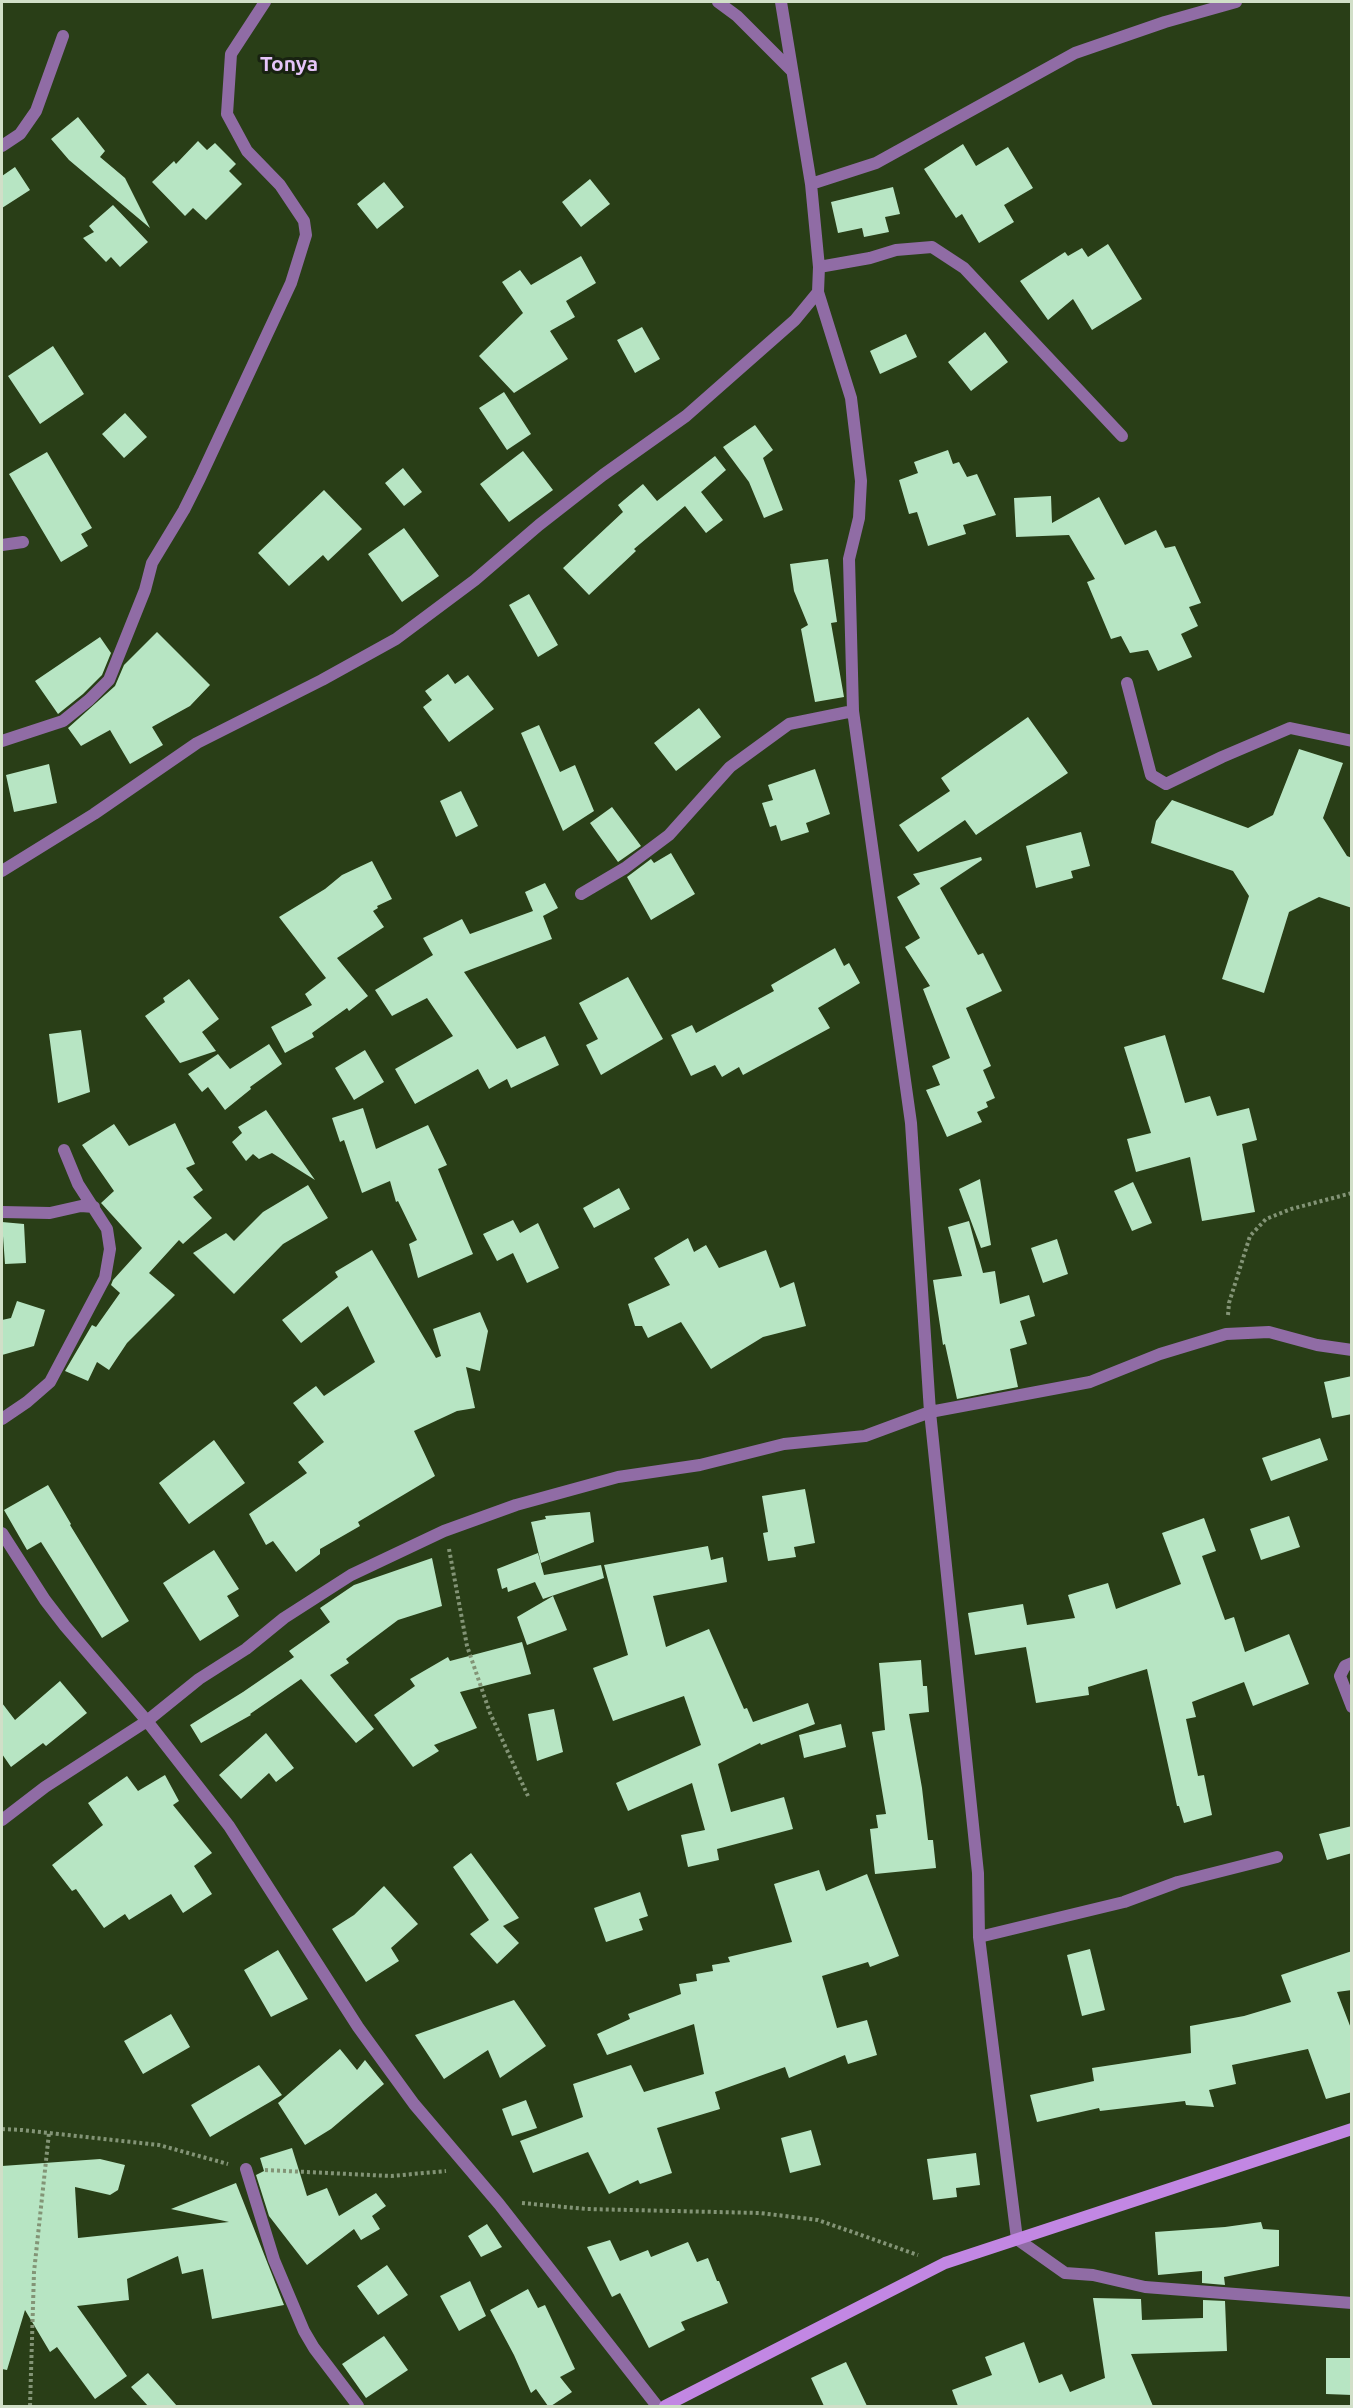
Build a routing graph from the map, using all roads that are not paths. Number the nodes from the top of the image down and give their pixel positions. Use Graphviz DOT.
graph roads {
  1 [pos="265,2"];
  2 [pos="718,2"];
  3 [pos="781,2"];
  4 [pos="1236,2"];
  5 [pos="63,36"];
  6 [pos="792,71"];
  7 [pos="2,146"];
  8 [pos="811,184"];
  9 [pos="819,267"];
  10 [pos="818,292"];
  11 [pos="1122,436"];
  12 [pos="23,542"];
  13 [pos="2,545"];
  14 [pos="1127,683"];
  15 [pos="853,711"];
  16 [pos="2,741"];
  17 [pos="1352,741"];
  18 [pos="2,871"];
  19 [pos="581,894"];
  20 [pos="64,1150"];
  21 [pos="94,1207"];
  22 [pos="2,1212"];
  23 [pos="1352,1350"];
  24 [pos="930,1412"];
  25 [pos="2,1419"];
  26 [pos="2,1533"];
  27 [pos="1352,1663"];
  28 [pos="1352,1707"];
  29 [pos="147,1721"];
  30 [pos="2,1820"];
  31 [pos="1277,1857"];
  32 [pos="979,1937"];
  33 [pos="1352,2129"];
  34 [pos="246,2169"];
  35 [pos="1017,2239"];
  36 [pos="1352,2303"];
  37 [pos="358,2406"];
  38 [pos="657,2406"];
  39 [pos="665,2406"];
  1 -- 16 [label="street"];
  2 -- 6 [label="street"];
  3 -- 6 [label="street"];
  4 -- 8 [label="street"];
  5 -- 7 [label="street"];
  6 -- 8 [label="street"];
  8 -- 9 [label="street"];
  9 -- 10 [label="street"];
  9 -- 11 [label="street"];
  10 -- 15 [label="street"];
  10 -- 18 [label="street"];
  12 -- 13 [label="street"];
  14 -- 17 [label="street"];
  15 -- 19 [label="street"];
  15 -- 24 [label="street"];
  20 -- 21 [label="street"];
  21 -- 22 [label="street"];
  21 -- 25 [label="street"];
  23 -- 24 [label="street"];
  24 -- 29 [label="street"];
  24 -- 32 [label="street"];
  26 -- 29 [label="street"];
  27 -- 28 [label="street"];
  29 -- 30 [label="street"];
  29 -- 38 [label="street"];
  31 -- 32 [label="street"];
  32 -- 35 [label="street"];
  33 -- 35 [label="street"];
  34 -- 37 [label="street"];
  35 -- 36 [label="street"];
  35 -- 39 [label="street"];
}
